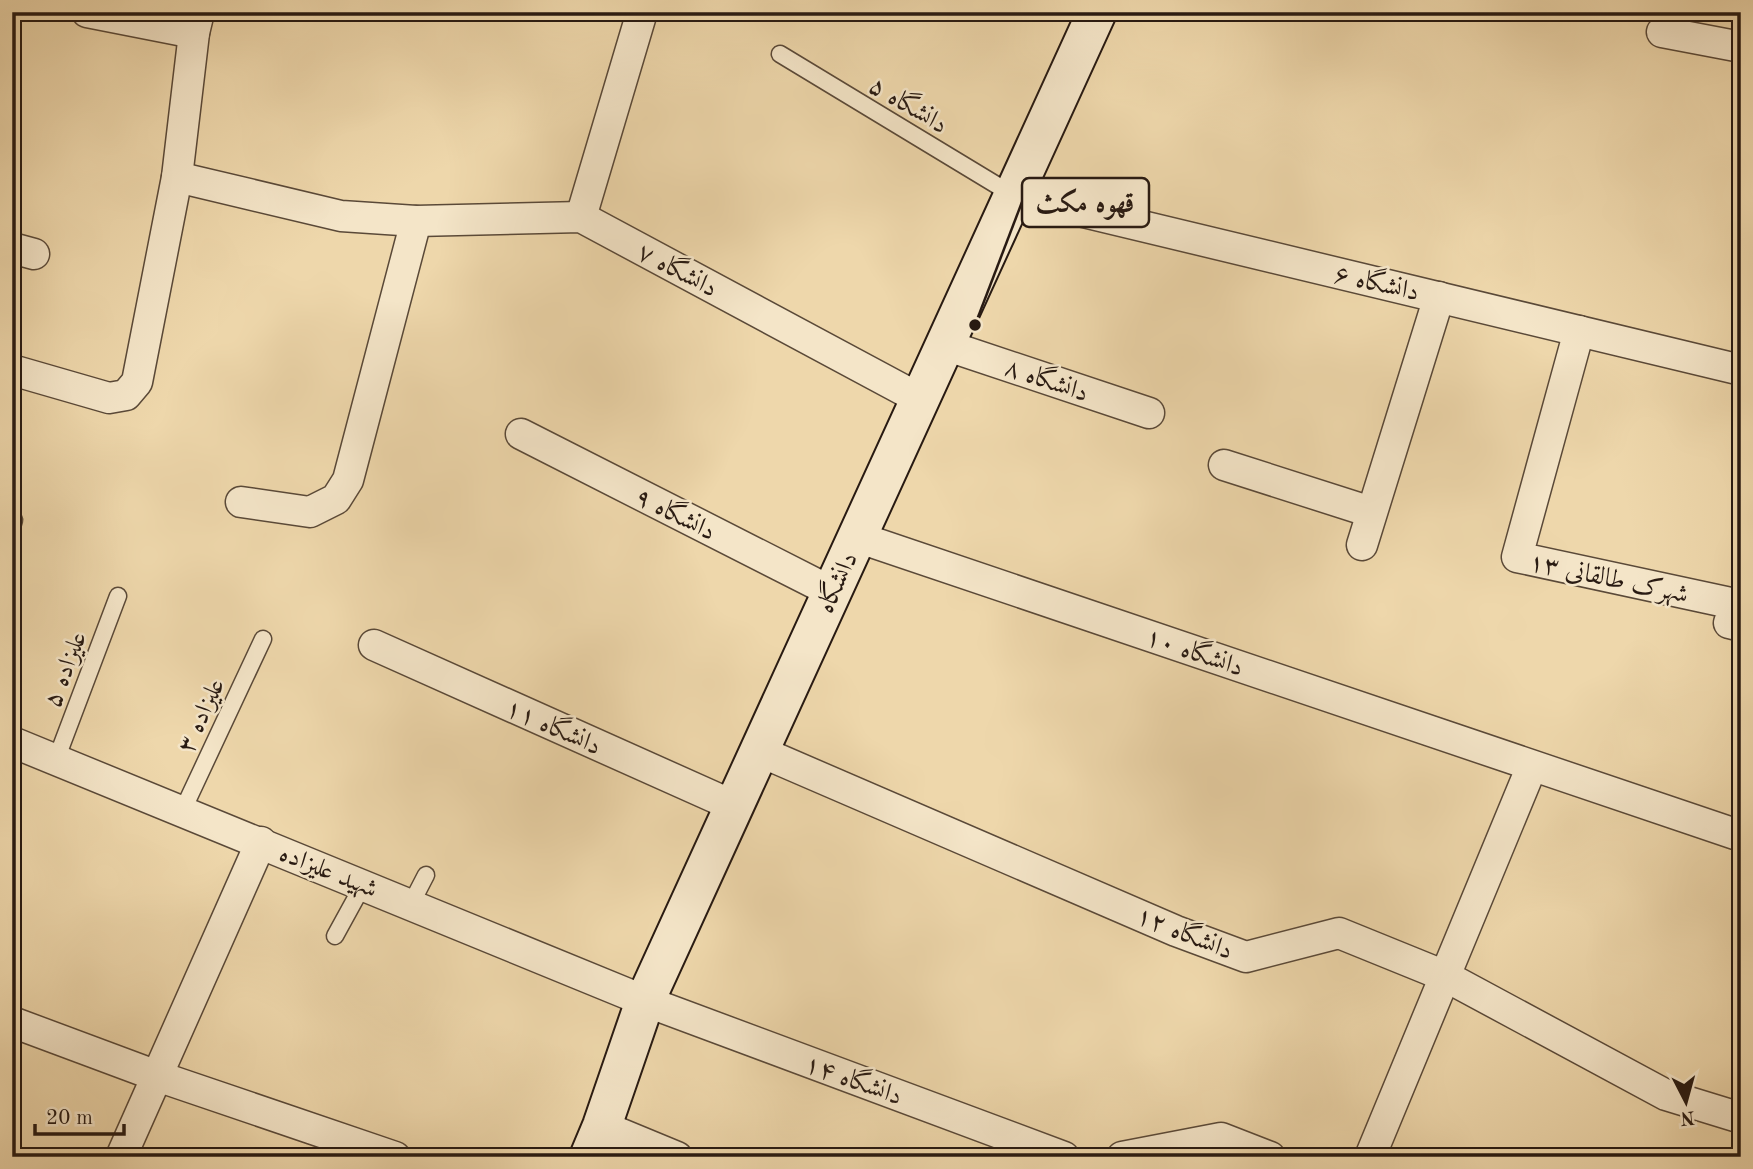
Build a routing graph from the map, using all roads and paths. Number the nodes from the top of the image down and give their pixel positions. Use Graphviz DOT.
graph roads {
  1 [pos="87,12"];
  2 [pos="642,12"];
  3 [pos="1097,12"];
  4 [pos="197,22"];
  5 [pos="1662,32"];
  6 [pos="1741,47"];
  7 [pos="780,54"];
  8 [pos="177,177"];
  9 [pos="1013,195"];
  10 [pos="581,217"];
  11 [pos="416,221"];
  12 [pos="1439,297"];
  13 [pos="1579,331"];
  14 [pos="945,345"];
  15 [pos="12,370"];
  16 [pos="1741,370"];
  17 [pos="920,399"];
  18 [pos="1149,413"];
  19 [pos="521,434"];
  20 [pos="1224,465"];
  21 [pos="241,502"];
  22 [pos="1371,512"];
  23 [pos="857,537"];
  24 [pos="1362,545"];
  25 [pos="832,592"];
  26 [pos="118,596"];
  27 [pos="1741,626"];
  28 [pos="263,639"];
  29 [pos="374,645"];
  30 [pos="12,741"];
  31 [pos="759,751"];
  32 [pos="56,760"];
  33 [pos="1532,766"];
  34 [pos="734,806"];
  35 [pos="181,811"];
  36 [pos="1741,836"];
  37 [pos="261,842"];
  38 [pos="426,875"];
  39 [pos="363,885"];
  40 [pos="411,904"];
  41 [pos="335,936"];
  42 [pos="1445,976"];
  43 [pos="645,1001"];
  44 [pos="12,1022"];
  45 [pos="157,1076"];
  46 [pos="1741,1118"];
  47 [pos="596,1141"];
  48 [pos="121,1157"];
  49 [pos="395,1157"];
  50 [pos="677,1157"];
  51 [pos="1063,1157"];
  52 [pos="1122,1157"];
  53 [pos="1270,1157"];
  54 [pos="1370,1157"];
  1 -- 4 [label="street"];
  2 -- 10 [label="street"];
  3 -- 9 [label="main road, دانشگاه"];
  4 -- 8 [label="street"];
  5 -- 6 [label="street"];
  7 -- 9 [label="lane, دانشگاه ۵"];
  8 -- 11 [label="street, دانشگاه ۷"];
  8 -- 15 [label="street"];
  9 -- 12 [label="street, دانشگاه ۶"];
  9 -- 14 [label="main road, دانشگاه"];
  10 -- 11 [label="street, دانشگاه ۷"];
  10 -- 17 [label="street, دانشگاه ۷"];
  11 -- 21 [label="street"];
  12 -- 13 [label="street, دانشگاه ۶"];
  12 -- 22 [label="street"];
  13 -- 16 [label="street, دانشگاه ۶"];
  13 -- 27 [label="street, شهرک طالقانی ۱۳"];
  14 -- 17 [label="main road, دانشگاه"];
  14 -- 18 [label="street, دانشگاه ۸"];
  17 -- 23 [label="main road, دانشگاه"];
  19 -- 25 [label="street, دانشگاه ۹"];
  20 -- 22 [label="street"];
  22 -- 24 [label="street"];
  23 -- 25 [label="main road, دانشگاه"];
  23 -- 33 [label="street, دانشگاه ۱۰"];
  25 -- 31 [label="main road, دانشگاه"];
  26 -- 32 [label="lane, علیزاده ۵"];
  28 -- 35 [label="lane, علیزاده ۳"];
  29 -- 34 [label="street, دانشگاه ۱۱"];
  30 -- 32 [label="street, شهید علیزاده"];
  31 -- 34 [label="main road, دانشگاه"];
  31 -- 42 [label="street, دانشگاه ۱۲"];
  32 -- 35 [label="street, شهید علیزاده"];
  33 -- 36 [label="street, دانشگاه ۱۰"];
  33 -- 42 [label="street"];
  34 -- 43 [label="main road, دانشگاه"];
  35 -- 37 [label="street, شهید علیزاده"];
  37 -- 39 [label="street, شهید علیزاده"];
  37 -- 45 [label="street"];
  38 -- 40 [label="lane"];
  39 -- 40 [label="street, شهید علیزاده"];
  39 -- 41 [label="lane"];
  40 -- 43 [label="street, شهید علیزاده"];
  42 -- 46 [label="street, دانشگاه ۱۲"];
  42 -- 54 [label="street"];
  43 -- 47 [label="main road, دانشگاه"];
  43 -- 51 [label="street, دانشگاه ۱۴"];
  44 -- 45 [label="street"];
  45 -- 48 [label="street"];
  45 -- 49 [label="street"];
  47 -- 50 [label="street"];
  52 -- 53 [label="street"];
}
